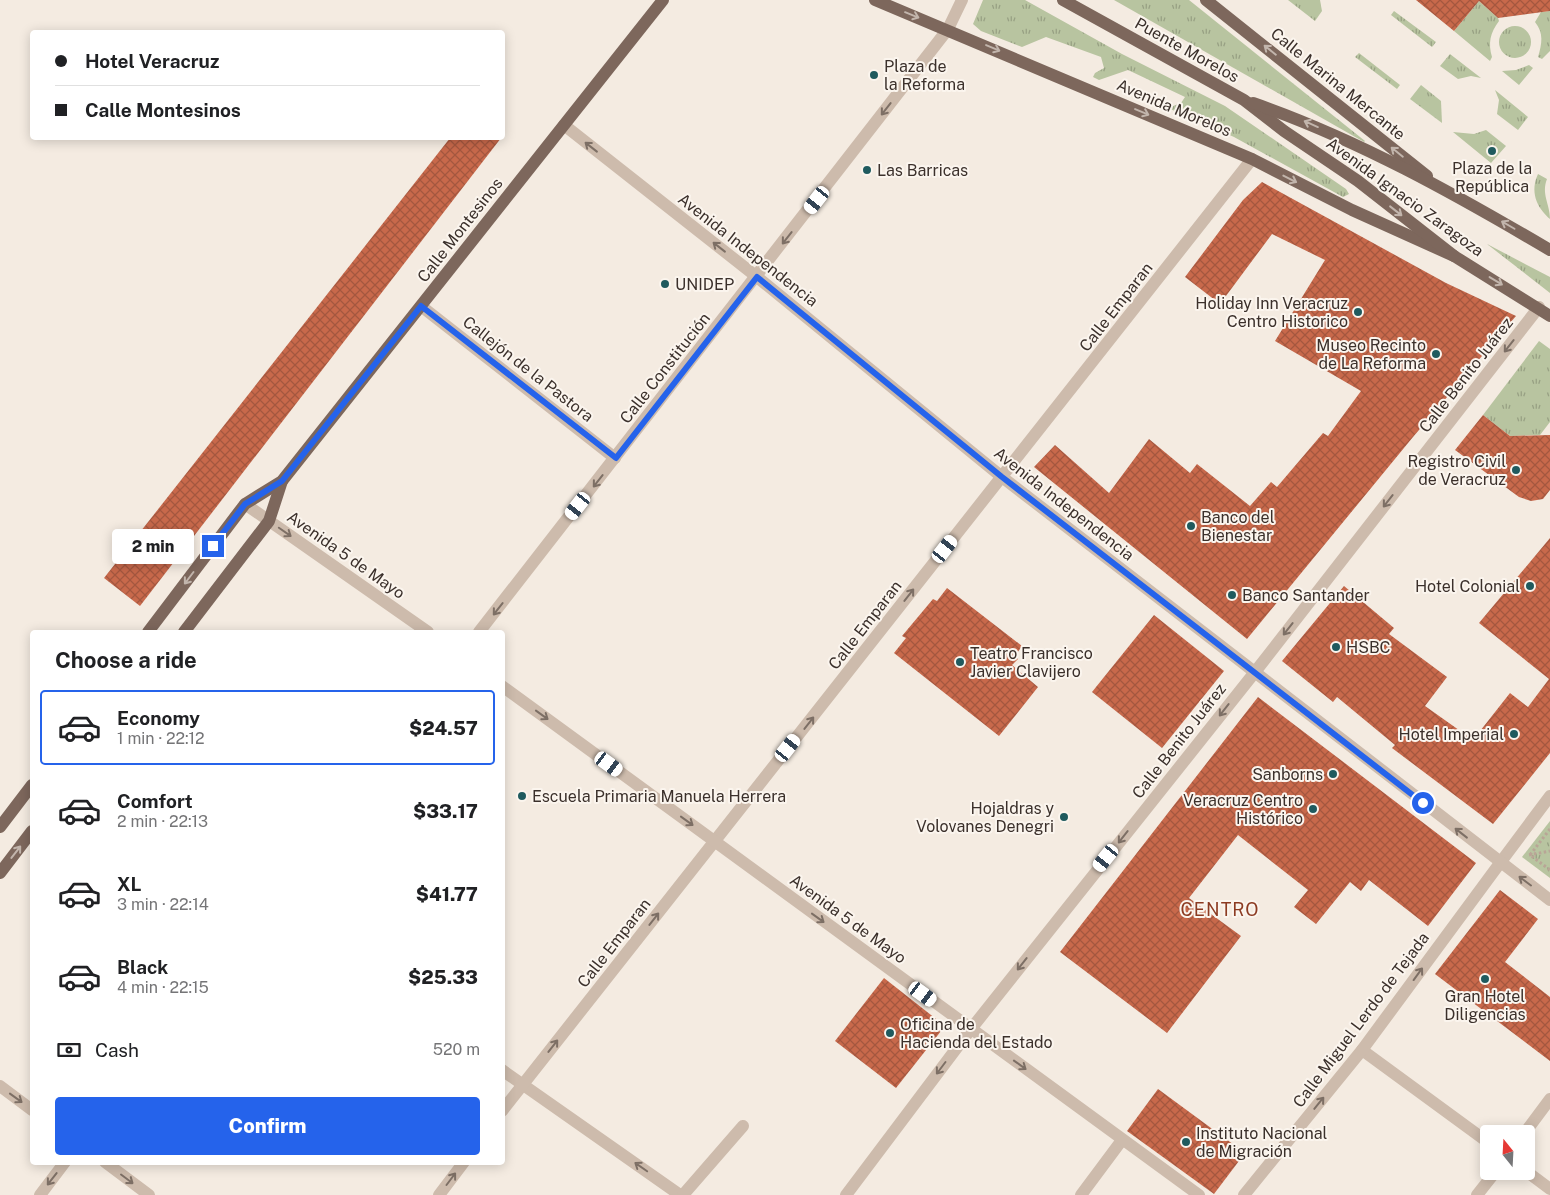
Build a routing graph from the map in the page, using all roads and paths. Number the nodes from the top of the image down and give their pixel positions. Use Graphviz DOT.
graph roads {
  1 [pos="663,0"];
  2 [pos="875,0"];
  3 [pos="962,0"];
  4 [pos="1063,0"];
  5 [pos="1206,0"];
  6 [pos="948,29"];
  7 [pos="1244,100"];
  8 [pos="564,125"];
  9 [pos="1252,159"];
  10 [pos="1448,193"];
  11 [pos="1550,250"];
  12 [pos="1454,256"];
  13 [pos="757,277"];
  14 [pos="421,306"];
  15 [pos="1540,307"];
  16 [pos="1550,316"];
  17 [pos="616,458"];
  18 [pos="1002,477"];
  19 [pos="282,481"];
  20 [pos="245,504"];
  21 [pos="270,521"];
  22 [pos="150,630"];
  23 [pos="186,630"];
  24 [pos="425,630"];
  25 [pos="481,630"];
  26 [pos="1254,672"];
  27 [pos="505,688"];
  28 [pos="30,789"];
  29 [pos="1550,796"];
  30 [pos="0,828"];
  31 [pos="1550,829"];
  32 [pos="30,834"];
  33 [pos="715,842"];
  34 [pos="1500,863"];
  35 [pos="1550,870"];
  36 [pos="0,873"];
  37 [pos="1550,900"];
  38 [pos="970,1029"];
  39 [pos="1362,1050"];
  40 [pos="505,1072"];
  41 [pos="523,1085"];
  42 [pos="0,1086"];
  43 [pos="1550,1099"];
  44 [pos="30,1108"];
  45 [pos="505,1108"];
  46 [pos="1531,1125"];
  47 [pos="743,1126"];
  48 [pos="1480,1136"];
  49 [pos="1122,1140"];
  50 [pos="63,1165"];
  51 [pos="109,1165"];
  52 [pos="462,1165"];
  53 [pos="1535,1178"];
  54 [pos="1489,1180"];
  55 [pos="1550,1189"];
  56 [pos="40,1195"];
  57 [pos="149,1195"];
  58 [pos="439,1195"];
  59 [pos="682,1195"];
  60 [pos="846,1195"];
  61 [pos="1081,1195"];
  62 [pos="1199,1195"];
  63 [pos="1244,1195"];
  64 [pos="1477,1195"];
  1 -- 8 [label="main road, Calle Montesinos"];
  2 -- 6 [label="main road, Avenida Morelos, one-way"];
  3 -- 6 [label="street, Calle Constitución"];
  4 -- 7 [label="main road, Puente Morelos"];
  10 -- 5 [label="main road, Calle Marina Mercante, one-way"];
  6 -- 9 [label="main road, Avenida Morelos, one-way"];
  6 -- 13 [label="street, Calle Constitución, one-way"];
  10 -- 7 [label="main road, Calle Marina Mercante, one-way"];
  7 -- 12 [label="main road, Avenida Ignacio Zaragoza, one-way"];
  13 -- 8 [label="street, Avenida Independencia, one-way"];
  8 -- 14 [label="main road, Calle Montesinos"];
  9 -- 12 [label="main road, Avenida Morelos, one-way"];
  9 -- 18 [label="street, Calle Emparan"];
  11 -- 10 [label="main road, Calle Marina Mercante, one-way"];
  12 -- 15 [label="main road, Avenida Ignacio Zaragoza, one-way"];
  13 -- 17 [label="street, Calle Constitución"];
  13 -- 18 [label="street, Avenida Independencia"];
  14 -- 17 [label="street, Callejón de la Pastora"];
  14 -- 19 [label="main road, Calle Montesinos"];
  15 -- 16 [label="main road, Avenida Ignacio Zaragoza"];
  15 -- 26 [label="street, Calle Benito Juárez, one-way"];
  17 -- 25 [label="street, Calle Constitución, one-way"];
  18 -- 26 [label="street, Avenida Independencia"];
  33 -- 18 [label="street, Calle Emparan, one-way"];
  19 -- 20 [label="main road, Calle Montesinos"];
  19 -- 21 [label="main road, Calle Montesinos"];
  20 -- 21 [label="street, Avenida 5 de Mayo"];
  20 -- 22 [label="main road, Calle Montesinos, one-way"];
  21 -- 23 [label="main road, Calle Montesinos"];
  21 -- 24 [label="street, Avenida 5 de Mayo, one-way"];
  34 -- 26 [label="street, Avenida Independencia, one-way"];
  26 -- 38 [label="street, Calle Benito Juárez, one-way"];
  27 -- 33 [label="street, Avenida 5 de Mayo, one-way"];
  28 -- 30 [label="main road"];
  29 -- 34 [label="street, Calle Miguel Lerdo de Tejada"];
  31 -- 35 [label="path"];
  36 -- 32 [label="main road, one-way"];
  33 -- 38 [label="street, Avenida 5 de Mayo, one-way"];
  41 -- 33 [label="street, Calle Emparan, one-way"];
  37 -- 34 [label="street, Avenida Independencia, one-way"];
  39 -- 34 [label="street, Calle Miguel Lerdo de Tejada, one-way"];
  38 -- 49 [label="street, Avenida 5 de Mayo, one-way"];
  38 -- 60 [label="street, Calle Benito Juárez, one-way"];
  39 -- 48 [label="street"];
  63 -- 39 [label="street, Calle Miguel Lerdo de Tejada, one-way"];
  40 -- 41 [label="street"];
  41 -- 45 [label="street, Calle Emparan"];
  59 -- 41 [label="street, one-way"];
  42 -- 44 [label="street, one-way"];
  43 -- 46 [label="street"];
  47 -- 59 [label="street"];
  49 -- 61 [label="street"];
  49 -- 62 [label="street, Avenida 5 de Mayo"];
  50 -- 56 [label="street, one-way"];
  51 -- 57 [label="street, one-way"];
  58 -- 52 [label="street, one-way"];
  53 -- 55 [label="street"];
  54 -- 64 [label="street"];
}
